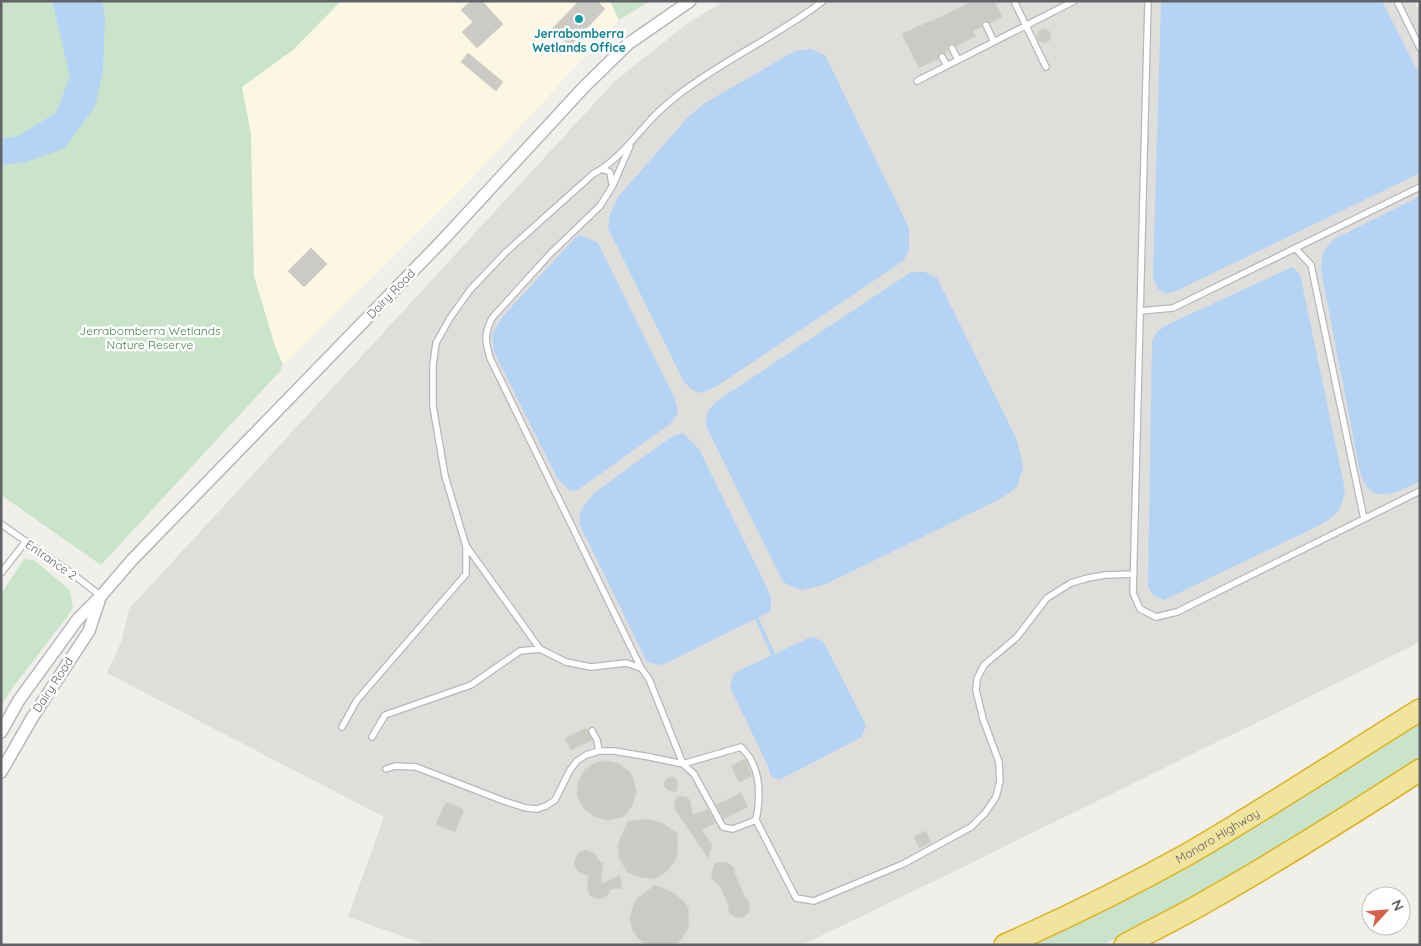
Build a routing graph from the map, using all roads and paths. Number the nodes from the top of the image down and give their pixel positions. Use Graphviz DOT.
graph roads {
  1 [pos="690,1"];
  2 [pos="823,1"];
  3 [pos="1014,1"];
  4 [pos="1074,1"];
  5 [pos="1148,1"];
  6 [pos="1397,1"];
  7 [pos="986,25"];
  8 [pos="1026,26"];
  9 [pos="994,42"];
  10 [pos="952,48"];
  11 [pos="1420,48"];
  12 [pos="942,57"];
  13 [pos="958,60"];
  14 [pos="947,66"];
  15 [pos="1046,67"];
  16 [pos="916,81"];
  17 [pos="633,141"];
  18 [pos="602,170"];
  19 [pos="613,185"];
  20 [pos="1420,187"];
  21 [pos="1296,248"];
  22 [pos="1140,311"];
  23 [pos="1420,491"];
  24 [pos="1364,519"];
  25 [pos="1,524"];
  26 [pos="26,542"];
  27 [pos="466,546"];
  28 [pos="1,574"];
  29 [pos="1134,574"];
  30 [pos="101,596"];
  31 [pos="540,649"];
  32 [pos="641,668"];
  33 [pos="1420,710"];
  34 [pos="342,727"];
  35 [pos="592,731"];
  36 [pos="1,732"];
  37 [pos="372,737"];
  38 [pos="599,751"];
  39 [pos="682,764"];
  40 [pos="386,769"];
  41 [pos="1420,770"];
  42 [pos="1,772"];
  43 [pos="756,820"];
  44 [pos="1005,945"];
  45 [pos="1125,945"];
  1 -- 30 [label="street, Dairy Road"];
  2 -- 17 [label="lane"];
  3 -- 8 [label="lane"];
  4 -- 8 [label="lane"];
  5 -- 22 [label="lane"];
  6 -- 11 [label="lane"];
  7 -- 9 [label="lane"];
  8 -- 9 [label="lane"];
  8 -- 15 [label="lane"];
  9 -- 13 [label="lane"];
  10 -- 13 [label="lane"];
  12 -- 14 [label="lane"];
  13 -- 14 [label="lane"];
  14 -- 16 [label="lane"];
  17 -- 18 [label="lane"];
  17 -- 19 [label="lane"];
  18 -- 19 [label="lane"];
  18 -- 27 [label="lane"];
  19 -- 32 [label="lane"];
  20 -- 21 [label="lane"];
  21 -- 22 [label="lane"];
  21 -- 24 [label="lane"];
  22 -- 29 [label="lane"];
  23 -- 24 [label="lane"];
  24 -- 29 [label="lane"];
  25 -- 26 [label="lane, Entrance 2"];
  26 -- 28 [label="lane"];
  26 -- 30 [label="lane, Entrance 2"];
  27 -- 31 [label="lane"];
  27 -- 34 [label="lane"];
  29 -- 43 [label="lane"];
  30 -- 36 [label="street, Dairy Road"];
  30 -- 42 [label="street, Dairy Road"];
  31 -- 32 [label="lane"];
  31 -- 37 [label="lane"];
  32 -- 39 [label="lane"];
  33 -- 44 [label="highway, Monaro Highway"];
  35 -- 38 [label="lane"];
  38 -- 39 [label="lane"];
  38 -- 40 [label="lane"];
  39 -- 43 [label="lane"];
  39 -- 43 [label="lane"];
  41 -- 45 [label="highway"];
}
